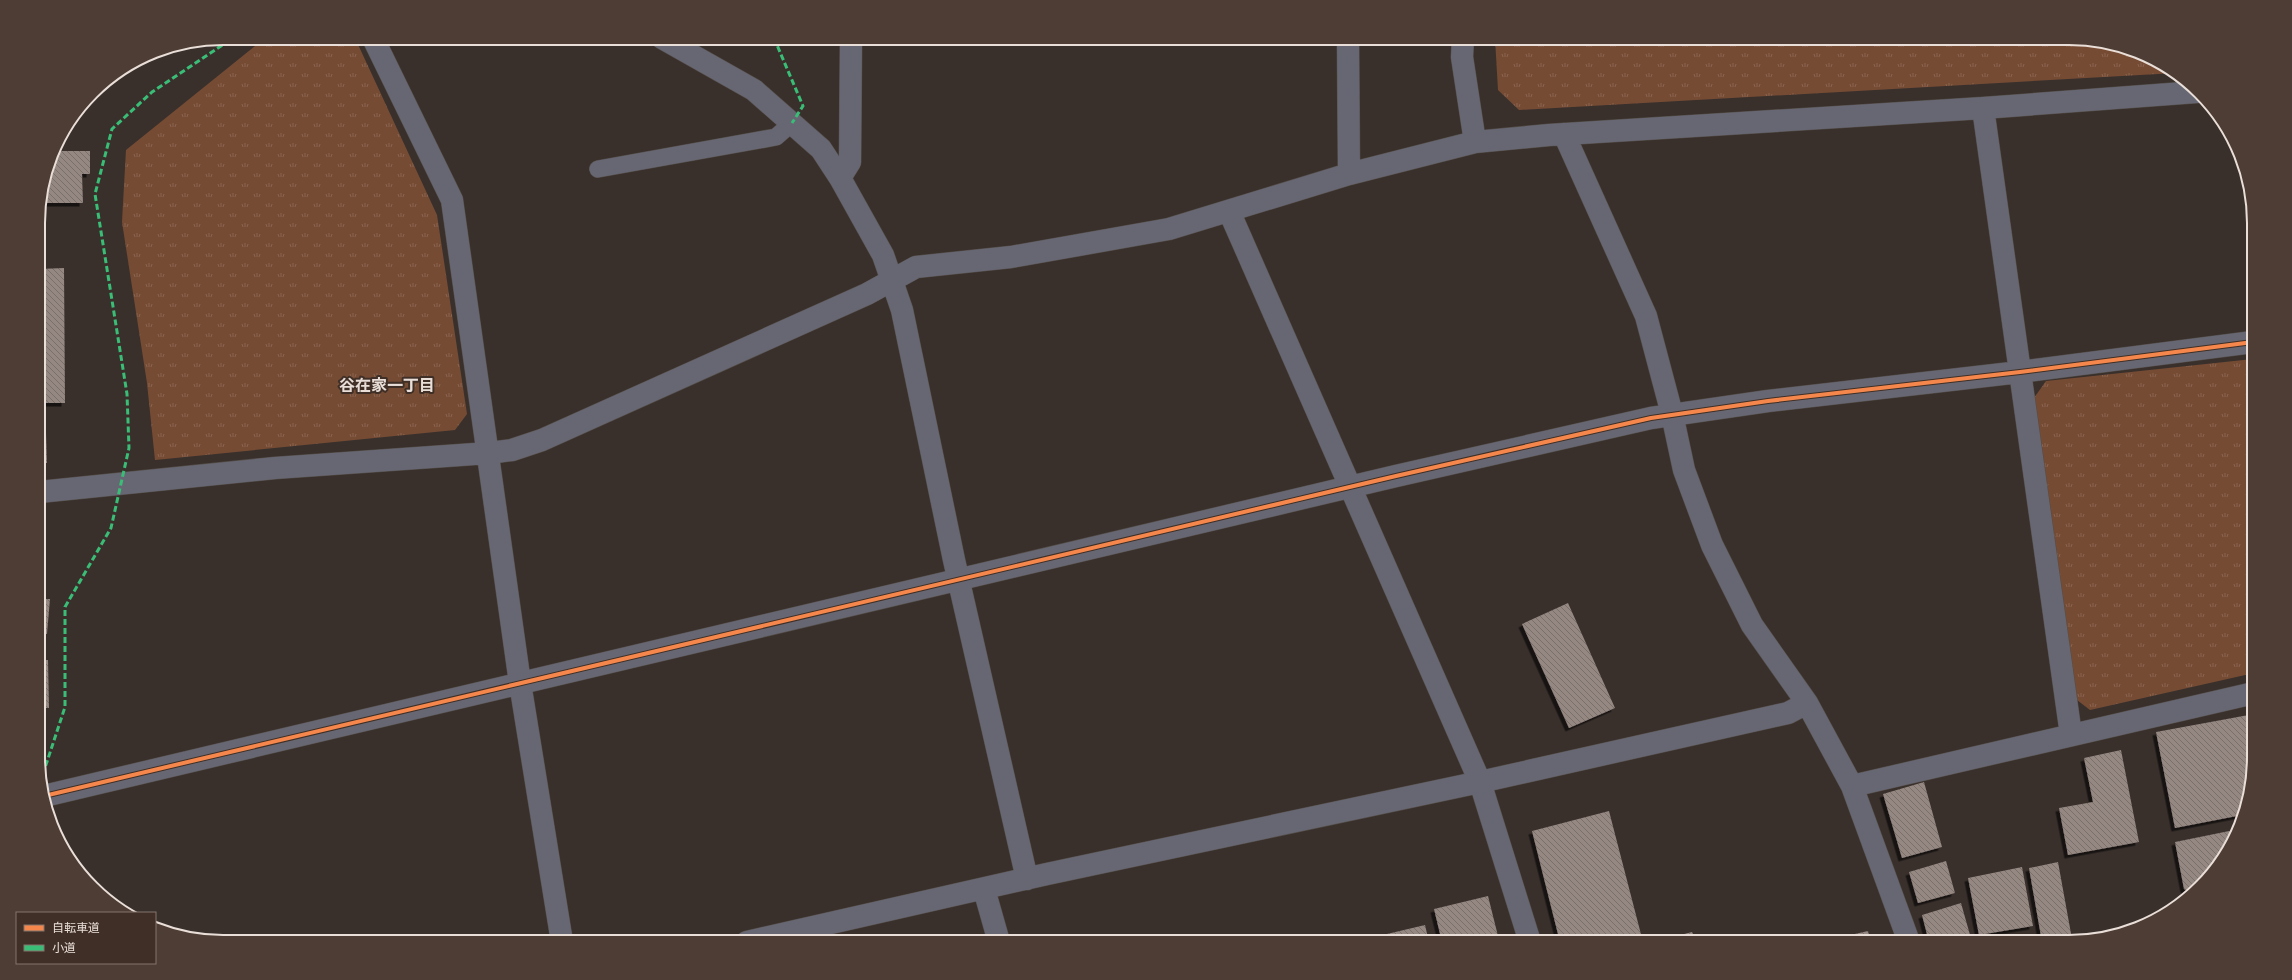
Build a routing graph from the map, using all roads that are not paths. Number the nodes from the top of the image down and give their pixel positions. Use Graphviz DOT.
graph roads {
  1 [pos="376,45"];
  2 [pos="674,45"];
  3 [pos="851,45"];
  4 [pos="1348,45"];
  5 [pos="1463,45"];
  6 [pos="2190,93"];
  7 [pos="1983,108"];
  8 [pos="792,123"];
  9 [pos="1564,134"];
  10 [pos="1475,142"];
  11 [pos="598,169"];
  12 [pos="1350,174"];
  13 [pos="840,178"];
  14 [pos="1229,212"];
  15 [pos="892,280"];
  16 [pos="2247,343"];
  17 [pos="2020,372"];
  18 [pos="1672,414"];
  19 [pos="489,453"];
  20 [pos="1351,487"];
  21 [pos="45,491"];
  22 [pos="958,579"];
  23 [pos="520,683"];
  24 [pos="2247,695"];
  25 [pos="1807,704"];
  26 [pos="2071,734"];
  27 [pos="1480,782"];
  28 [pos="1852,786"];
  29 [pos="49,795"];
  30 [pos="1027,879"];
  31 [pos="984,889"];
  32 [pos="561,935"];
  33 [pos="779,935"];
  34 [pos="997,935"];
  35 [pos="1528,935"];
  36 [pos="1906,935"];
  1 -- 19 [label="street"];
  2 -- 8 [label="street"];
  3 -- 13 [label="street"];
  4 -- 12 [label="street"];
  5 -- 10 [label="street"];
  6 -- 7 [label="street"];
  7 -- 9 [label="street"];
  7 -- 17 [label="street"];
  8 -- 11 [label="lane"];
  8 -- 13 [label="street"];
  9 -- 10 [label="street"];
  9 -- 18 [label="street"];
  10 -- 12 [label="street"];
  12 -- 14 [label="street"];
  13 -- 15 [label="street"];
  14 -- 15 [label="street"];
  14 -- 20 [label="street"];
  15 -- 19 [label="street"];
  15 -- 22 [label="street"];
  16 -- 17 [label="street"];
  17 -- 18 [label="street"];
  17 -- 26 [label="street"];
  18 -- 20 [label="street"];
  18 -- 25 [label="street"];
  19 -- 21 [label="street"];
  19 -- 23 [label="street"];
  20 -- 22 [label="street"];
  20 -- 27 [label="street"];
  22 -- 23 [label="street"];
  22 -- 30 [label="street"];
  23 -- 29 [label="street"];
  23 -- 32 [label="street"];
  24 -- 26 [label="street"];
  25 -- 27 [label="street"];
  25 -- 28 [label="street"];
  26 -- 28 [label="street"];
  27 -- 30 [label="street"];
  27 -- 35 [label="street"];
  28 -- 36 [label="street"];
  30 -- 31 [label="street"];
  31 -- 33 [label="street"];
  31 -- 34 [label="street"];
}
